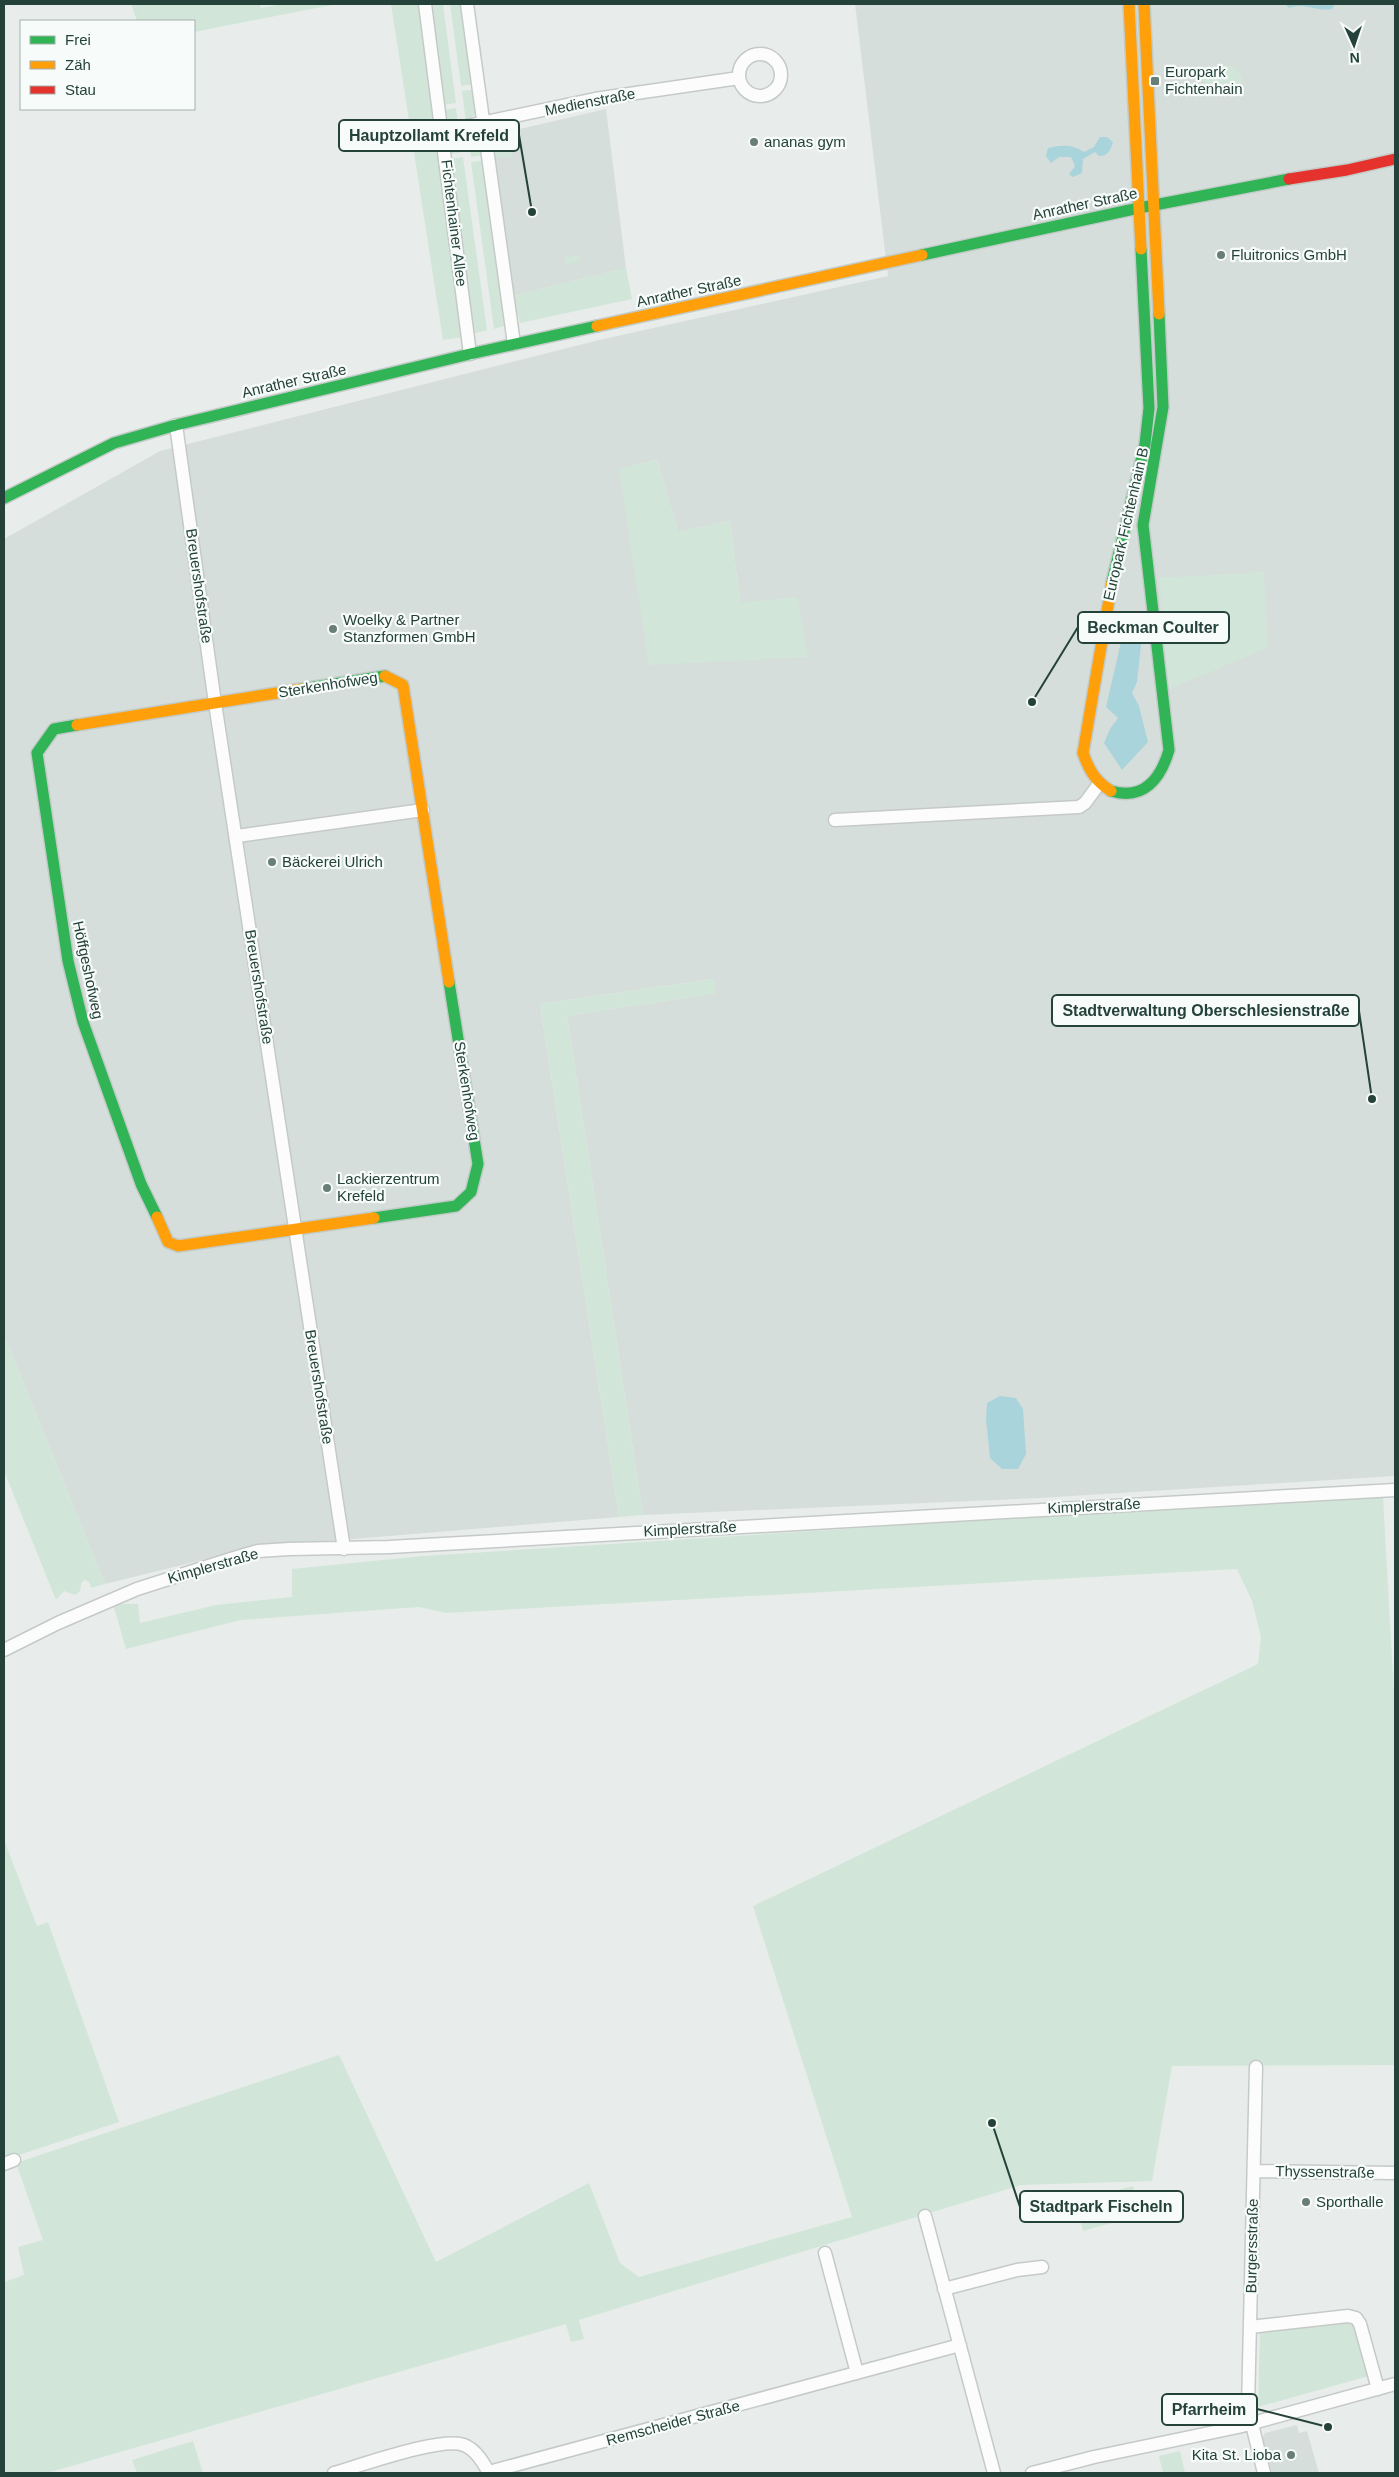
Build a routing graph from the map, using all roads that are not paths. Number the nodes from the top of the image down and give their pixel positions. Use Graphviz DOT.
graph roads {
  1 [pos="425,4"];
  2 [pos="467,4"];
  3 [pos="1129,4"];
  4 [pos="1144,4"];
  5 [pos="739,78"];
  6 [pos="483,124"];
  7 [pos="442,130"];
  8 [pos="429,134"];
  9 [pos="1395,159"];
  10 [pos="1153,205"];
  11 [pos="1139,208"];
  12 [pos="514,344"];
  13 [pos="470,354"];
  14 [pos="1163,407"];
  15 [pos="1149,408"];
  16 [pos="176,425"];
  17 [pos="4,498"];
  18 [pos="215,703"];
  19 [pos="1098,784"];
  20 [pos="423,810"];
  21 [pos="835,820"];
  22 [pos="236,836"];
  23 [pos="296,1229"];
  24 [pos="1395,1490"];
  25 [pos="344,1548"];
  26 [pos="4,1650"];
  27 [pos="1256,2067"];
  28 [pos="1254,2171"];
  29 [pos="1395,2173"];
  30 [pos="925,2216"];
  31 [pos="825,2253"];
  32 [pos="1042,2267"];
  33 [pos="944,2289"];
  34 [pos="1250,2327"];
  35 [pos="960,2346"];
  36 [pos="857,2373"];
  37 [pos="1395,2384"];
  38 [pos="1378,2389"];
  39 [pos="1251,2424"];
  40 [pos="334,2473"];
  41 [pos="489,2473"];
  42 [pos="994,2473"];
  43 [pos="1032,2473"];
  44 [pos="1264,2473"];
  1 -- 7 [label="street, Fichtenhainer Allee"];
  2 -- 6 [label="street"];
  3 -- 11 [label="street, Europark Fichtenhain B"];
  4 -- 10 [label="street, Europark Fichtenhain B"];
  5 -- 6 [label="street, Medienstraße"];
  6 -- 7 [label="street, Medienstraße"];
  6 -- 12 [label="street"];
  7 -- 8 [label="street, Medienstraße"];
  7 -- 13 [label="street, Fichtenhainer Allee"];
  9 -- 10 [label="street, Anrather Straße"];
  10 -- 11 [label="street, Anrather Straße"];
  10 -- 14 [label="street, Europark Fichtenhain B"];
  11 -- 12 [label="street, Anrather Straße"];
  11 -- 15 [label="street, Europark Fichtenhain B"];
  12 -- 13 [label="street, Anrather Straße"];
  13 -- 16 [label="street, Anrather Straße"];
  14 -- 15 [label="street"];
  14 -- 19 [label="street, Europark Fichtenhain B"];
  15 -- 19 [label="street, Europark Fichtenhain B"];
  16 -- 17 [label="street, Anrather Straße"];
  16 -- 18 [label="street, Breuershofstraße"];
  18 -- 20 [label="street, Sterkenhofweg"];
  18 -- 22 [label="street, Breuershofstraße"];
  18 -- 23 [label="street, Höffgeshofweg"];
  19 -- 21 [label="street"];
  20 -- 22 [label="street"];
  20 -- 23 [label="street, Sterkenhofweg"];
  22 -- 23 [label="street, Breuershofstraße"];
  23 -- 25 [label="street, Breuershofstraße"];
  24 -- 25 [label="street, Kimplerstraße"];
  25 -- 26 [label="street, Kimplerstraße"];
  27 -- 28 [label="street, Burgersstraße"];
  28 -- 29 [label="street, Thyssenstraße"];
  28 -- 34 [label="street, Burgersstraße"];
  30 -- 33 [label="street"];
  31 -- 36 [label="street"];
  32 -- 33 [label="street"];
  33 -- 35 [label="street"];
  34 -- 38 [label="street"];
  34 -- 39 [label="street, Burgersstraße"];
  35 -- 36 [label="street, Remscheider Straße"];
  35 -- 42 [label="street"];
  36 -- 41 [label="street, Remscheider Straße"];
  37 -- 38 [label="street"];
  38 -- 39 [label="street"];
  39 -- 43 [label="street"];
  39 -- 44 [label="street, Burgersstraße"];
  40 -- 41 [label="street, Remscheider Straße"];
}
